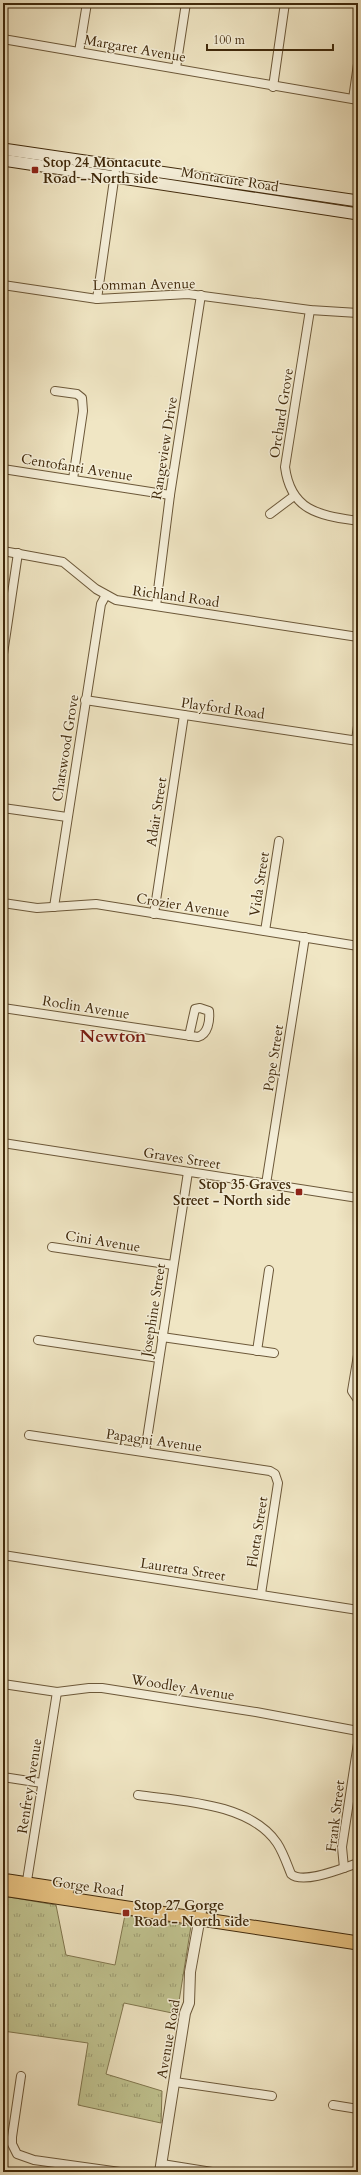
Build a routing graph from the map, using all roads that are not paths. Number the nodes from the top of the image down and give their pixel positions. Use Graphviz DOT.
graph roads {
  1 [pos="87,3"];
  2 [pos="186,3"];
  3 [pos="285,3"];
  4 [pos="3,40"];
  5 [pos="78,52"];
  6 [pos="358,64"];
  7 [pos="176,68"];
  8 [pos="273,87"];
  9 [pos="356,100"];
  10 [pos="3,149"];
  11 [pos="3,160"];
  12 [pos="115,171"];
  13 [pos="358,201"];
  14 [pos="358,214"];
  15 [pos="3,285"];
  16 [pos="201,295"];
  17 [pos="97,299"];
  18 [pos="310,310"];
  19 [pos="358,314"];
  20 [pos="55,391"];
  21 [pos="3,469"];
  22 [pos="73,479"];
  23 [pos="170,495"];
  24 [pos="294,496"];
  25 [pos="270,514"];
  26 [pos="358,521"];
  27 [pos="3,551"];
  28 [pos="18,553"];
  29 [pos="106,595"];
  30 [pos="156,606"];
  31 [pos="358,637"];
  32 [pos="4,644"];
  33 [pos="3,654"];
  34 [pos="85,700"];
  35 [pos="184,715"];
  36 [pos="358,726"];
  37 [pos="357,741"];
  38 [pos="3,808"];
  39 [pos="67,817"];
  40 [pos="279,841"];
  41 [pos="3,903"];
  42 [pos="54,907"];
  43 [pos="154,914"];
  44 [pos="265,931"];
  45 [pos="306,937"];
  46 [pos="358,946"];
  47 [pos="3,1008"];
  48 [pos="189,1036"];
  49 [pos="3,1143"];
  50 [pos="188,1172"];
  51 [pos="266,1184"];
  52 [pos="358,1198"];
  53 [pos="52,1247"];
  54 [pos="173,1265"];
  55 [pos="269,1270"];
  56 [pos="162,1337"];
  57 [pos="38,1340"];
  58 [pos="257,1351"];
  59 [pos="274,1353"];
  60 [pos="358,1355"];
  61 [pos="159,1358"];
  62 [pos="358,1400"];
  63 [pos="29,1435"];
  64 [pos="145,1452"];
  65 [pos="275,1474"];
  66 [pos="3,1556"];
  67 [pos="261,1594"];
  68 [pos="358,1610"];
  69 [pos="3,1684"];
  70 [pos="57,1692"];
  71 [pos="358,1731"];
  72 [pos="358,1743"];
  73 [pos="3,1777"];
  74 [pos="42,1783"];
  75 [pos="138,1795"];
  76 [pos="358,1863"];
  77 [pos="344,1868"];
  78 [pos="3,1881"];
  79 [pos="3,1889"];
  80 [pos="26,1889"];
  81 [pos="201,1915"];
  82 [pos="358,1934"];
  83 [pos="358,1943"];
  84 [pos="21,2076"];
  85 [pos="175,2082"];
  86 [pos="272,2096"];
  87 [pos="333,2105"];
  88 [pos="358,2109"];
  89 [pos="161,2168"];
  90 [pos="120,2172"];
  91 [pos="212,2172"];
  1 -- 5 [label="street"];
  2 -- 7 [label="street"];
  3 -- 8 [label="street"];
  4 -- 5 [label="street, Margaret Avenue"];
  5 -- 7 [label="street, Margaret Avenue"];
  6 -- 9 [label="street"];
  7 -- 8 [label="street, Margaret Avenue"];
  8 -- 9 [label="street, Margaret Avenue"];
  10 -- 12 [label="main road, Montacute Road"];
  11 -- 12 [label="main road, Montacute Road"];
  12 -- 13 [label="main road, Montacute Road"];
  12 -- 14 [label="main road, Montacute Road"];
  12 -- 17 [label="street"];
  15 -- 17 [label="street, Lomman Avenue"];
  16 -- 17 [label="street, Lomman Avenue"];
  16 -- 18 [label="street, Lomman Avenue"];
  16 -- 23 [label="street, Rangeview Drive"];
  18 -- 19 [label="street, Lomman Avenue"];
  18 -- 24 [label="street, Orchard Grove"];
  20 -- 22 [label="street"];
  21 -- 22 [label="street, Centofanti Avenue"];
  22 -- 23 [label="street, Centofanti Avenue"];
  23 -- 30 [label="street, Rangeview Drive"];
  24 -- 25 [label="street"];
  24 -- 26 [label="street"];
  27 -- 28 [label="street, Richland Road"];
  28 -- 29 [label="street, Richland Road"];
  28 -- 32 [label="street"];
  29 -- 30 [label="street, Richland Road"];
  29 -- 34 [label="street, Chatswood Grove"];
  30 -- 31 [label="street, Richland Road"];
  32 -- 33 [label="street"];
  34 -- 35 [label="street, Playford Road"];
  34 -- 39 [label="street, Chatswood Grove"];
  35 -- 37 [label="street, Playford Road"];
  35 -- 43 [label="street, Adair Street"];
  36 -- 37 [label="street"];
  38 -- 39 [label="street"];
  39 -- 42 [label="street, Chatswood Grove"];
  40 -- 44 [label="street, Vida Street"];
  41 -- 42 [label="street, Crozier Avenue"];
  42 -- 43 [label="street, Crozier Avenue"];
  43 -- 44 [label="street, Crozier Avenue"];
  44 -- 45 [label="street, Crozier Avenue"];
  45 -- 46 [label="street, Crozier Avenue"];
  45 -- 51 [label="street, Pope Street"];
  47 -- 48 [label="street, Roclin Avenue"];
  49 -- 50 [label="street, Graves Street"];
  50 -- 51 [label="street, Graves Street"];
  50 -- 54 [label="street, Josephine Street"];
  51 -- 52 [label="street, Graves Street"];
  53 -- 54 [label="street, Cini Avenue"];
  54 -- 56 [label="street, Josephine Street"];
  55 -- 58 [label="street"];
  56 -- 58 [label="street"];
  56 -- 61 [label="street, Josephine Street"];
  57 -- 61 [label="street"];
  58 -- 59 [label="street"];
  60 -- 62 [label="street"];
  61 -- 64 [label="street, Josephine Street"];
  63 -- 64 [label="street, Papagni Avenue"];
  64 -- 65 [label="street, Papagni Avenue"];
  65 -- 67 [label="street, Flotta Street"];
  66 -- 67 [label="street, Lauretta Street"];
  67 -- 68 [label="street, Lauretta Street"];
  69 -- 70 [label="street, Woodley Avenue"];
  70 -- 71 [label="street, Woodley Avenue"];
  70 -- 74 [label="street, Renfrey Avenue"];
  72 -- 77 [label="street, Frank Street"];
  73 -- 74 [label="street"];
  74 -- 80 [label="street, Renfrey Avenue"];
  75 -- 77 [label="street"];
  76 -- 77 [label="street"];
  78 -- 80 [label="main road, Gorge Road"];
  79 -- 80 [label="main road, Gorge Road"];
  80 -- 81 [label="main road, Gorge Road"];
  81 -- 82 [label="main road, Gorge Road"];
  81 -- 83 [label="main road, Gorge Road"];
  81 -- 85 [label="street, Avenue Road"];
  84 -- 90 [label="street"];
  85 -- 86 [label="street"];
  85 -- 89 [label="street, Avenue Road"];
  87 -- 88 [label="street"];
  89 -- 91 [label="street"];
}
